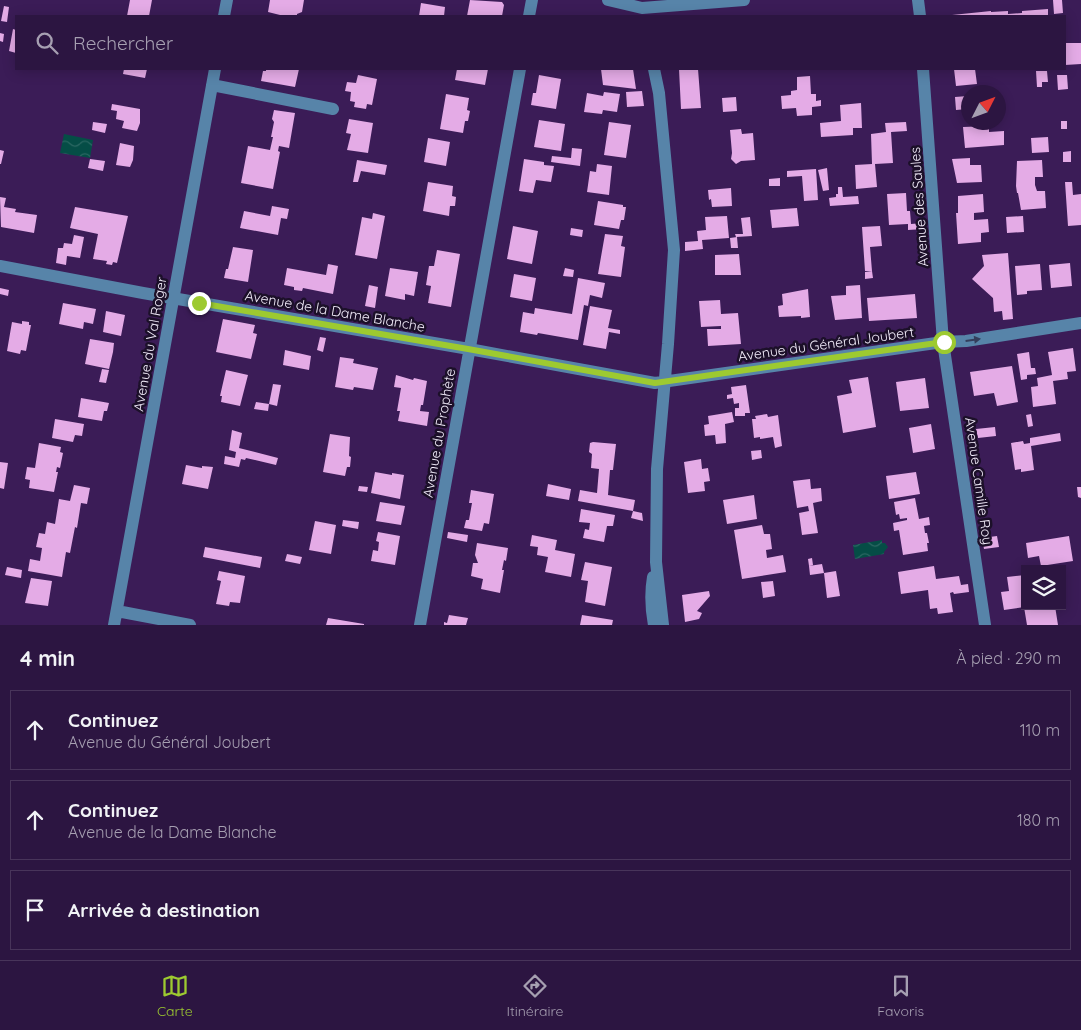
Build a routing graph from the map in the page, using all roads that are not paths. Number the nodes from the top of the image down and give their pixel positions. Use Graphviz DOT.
graph roads {
  1 [pos="226,0"];
  2 [pos="532,0"];
  3 [pos="608,0"];
  4 [pos="744,0"];
  5 [pos="918,0"];
  6 [pos="642,8"];
  7 [pos="224,15"];
  8 [pos="529,15"];
  9 [pos="920,15"];
  10 [pos="215,70"];
  11 [pos="520,70"];
  12 [pos="654,70"];
  13 [pos="923,70"];
  14 [pos="212,85"];
  15 [pos="333,109"];
  16 [pos="0,266"];
  17 [pos="173,298"];
  18 [pos="1081,323"];
  19 [pos="944,342"];
  20 [pos="468,349"];
  21 [pos="665,380"];
  22 [pos="656,562"];
  23 [pos="117,611"];
  24 [pos="114,625"];
  25 [pos="190,625"];
  26 [pos="420,625"];
  27 [pos="654,625"];
  28 [pos="663,625"];
  29 [pos="986,625"];
  1 -- 7 [label="street"];
  2 -- 8 [label="street"];
  3 -- 6 [label="street"];
  4 -- 6 [label="street"];
  5 -- 9 [label="street"];
  10 -- 14 [label="street, Avenue du Val Roger"];
  11 -- 20 [label="street, Avenue du Prophète"];
  12 -- 21 [label="street"];
  13 -- 19 [label="street, Avenue des Saules"];
  14 -- 15 [label="street"];
  14 -- 17 [label="street, Avenue du Val Roger"];
  16 -- 17 [label="street, Avenue de la Dame Blanche"];
  17 -- 20 [label="street, Avenue de la Dame Blanche"];
  17 -- 23 [label="street, Avenue du Val Roger"];
  19 -- 18 [label="street, Avenue du Général Joubert, one-way"];
  19 -- 21 [label="street, Avenue du Général Joubert"];
  19 -- 29 [label="street, Avenue Camille Roy"];
  20 -- 21 [label="street, Avenue de la Dame Blanche"];
  20 -- 26 [label="street, Avenue du Prophète"];
  21 -- 22 [label="street"];
  22 -- 27 [label="street"];
  22 -- 28 [label="street"];
  23 -- 24 [label="street, Avenue du Val Roger"];
  23 -- 25 [label="street"];
}
